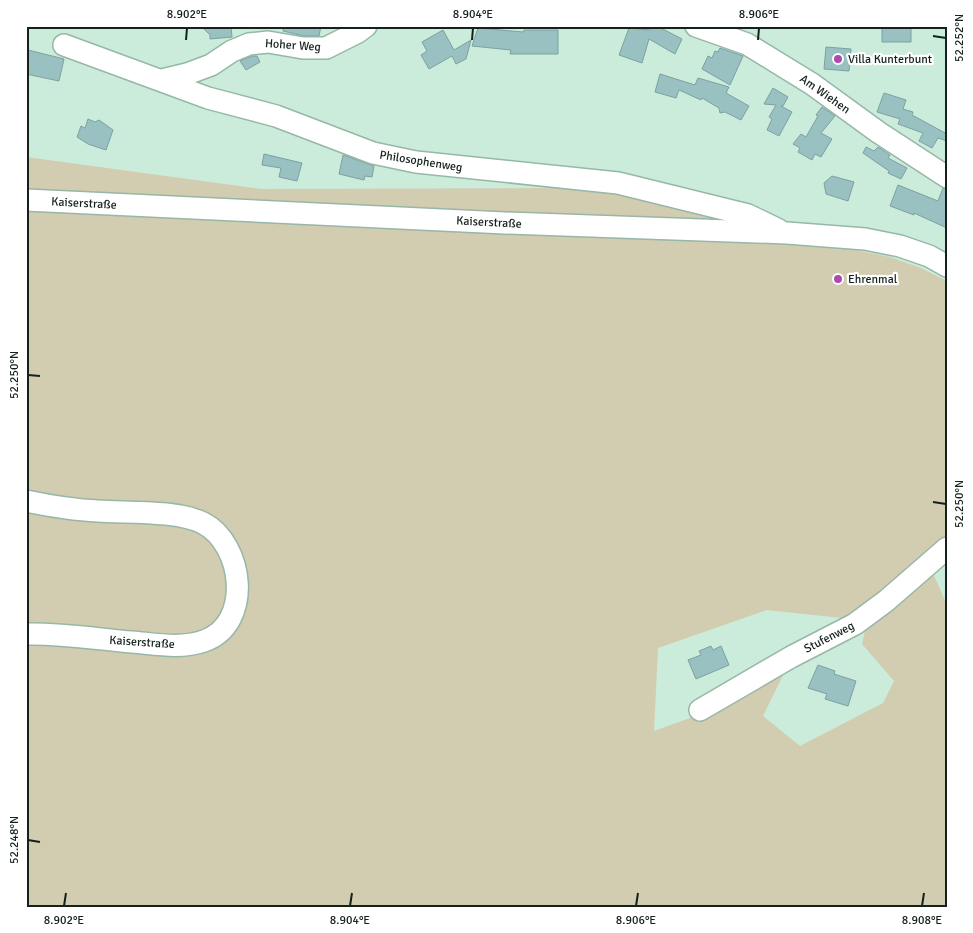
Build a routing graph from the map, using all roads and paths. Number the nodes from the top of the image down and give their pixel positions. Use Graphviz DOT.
graph roads {
  1 [pos="366,26"];
  2 [pos="696,26"];
  3 [pos="64,45"];
  4 [pos="162,80"];
  5 [pos="947,177"];
  6 [pos="26,200"];
  7 [pos="787,234"];
  8 [pos="947,266"];
  9 [pos="26,500"];
  10 [pos="947,548"];
  11 [pos="26,634"];
  12 [pos="700,710"];
  1 -- 4 [label="street, Hoher Weg"];
  2 -- 5 [label="street, Am Wiehen"];
  3 -- 4 [label="street, Philosophenweg"];
  4 -- 7 [label="street, Philosophenweg"];
  6 -- 7 [label="street, Kaiserstraße"];
  7 -- 8 [label="street, Kaiserstraße"];
  9 -- 11 [label="street, Kaiserstraße"];
  10 -- 12 [label="street, Stufenweg"];
}
